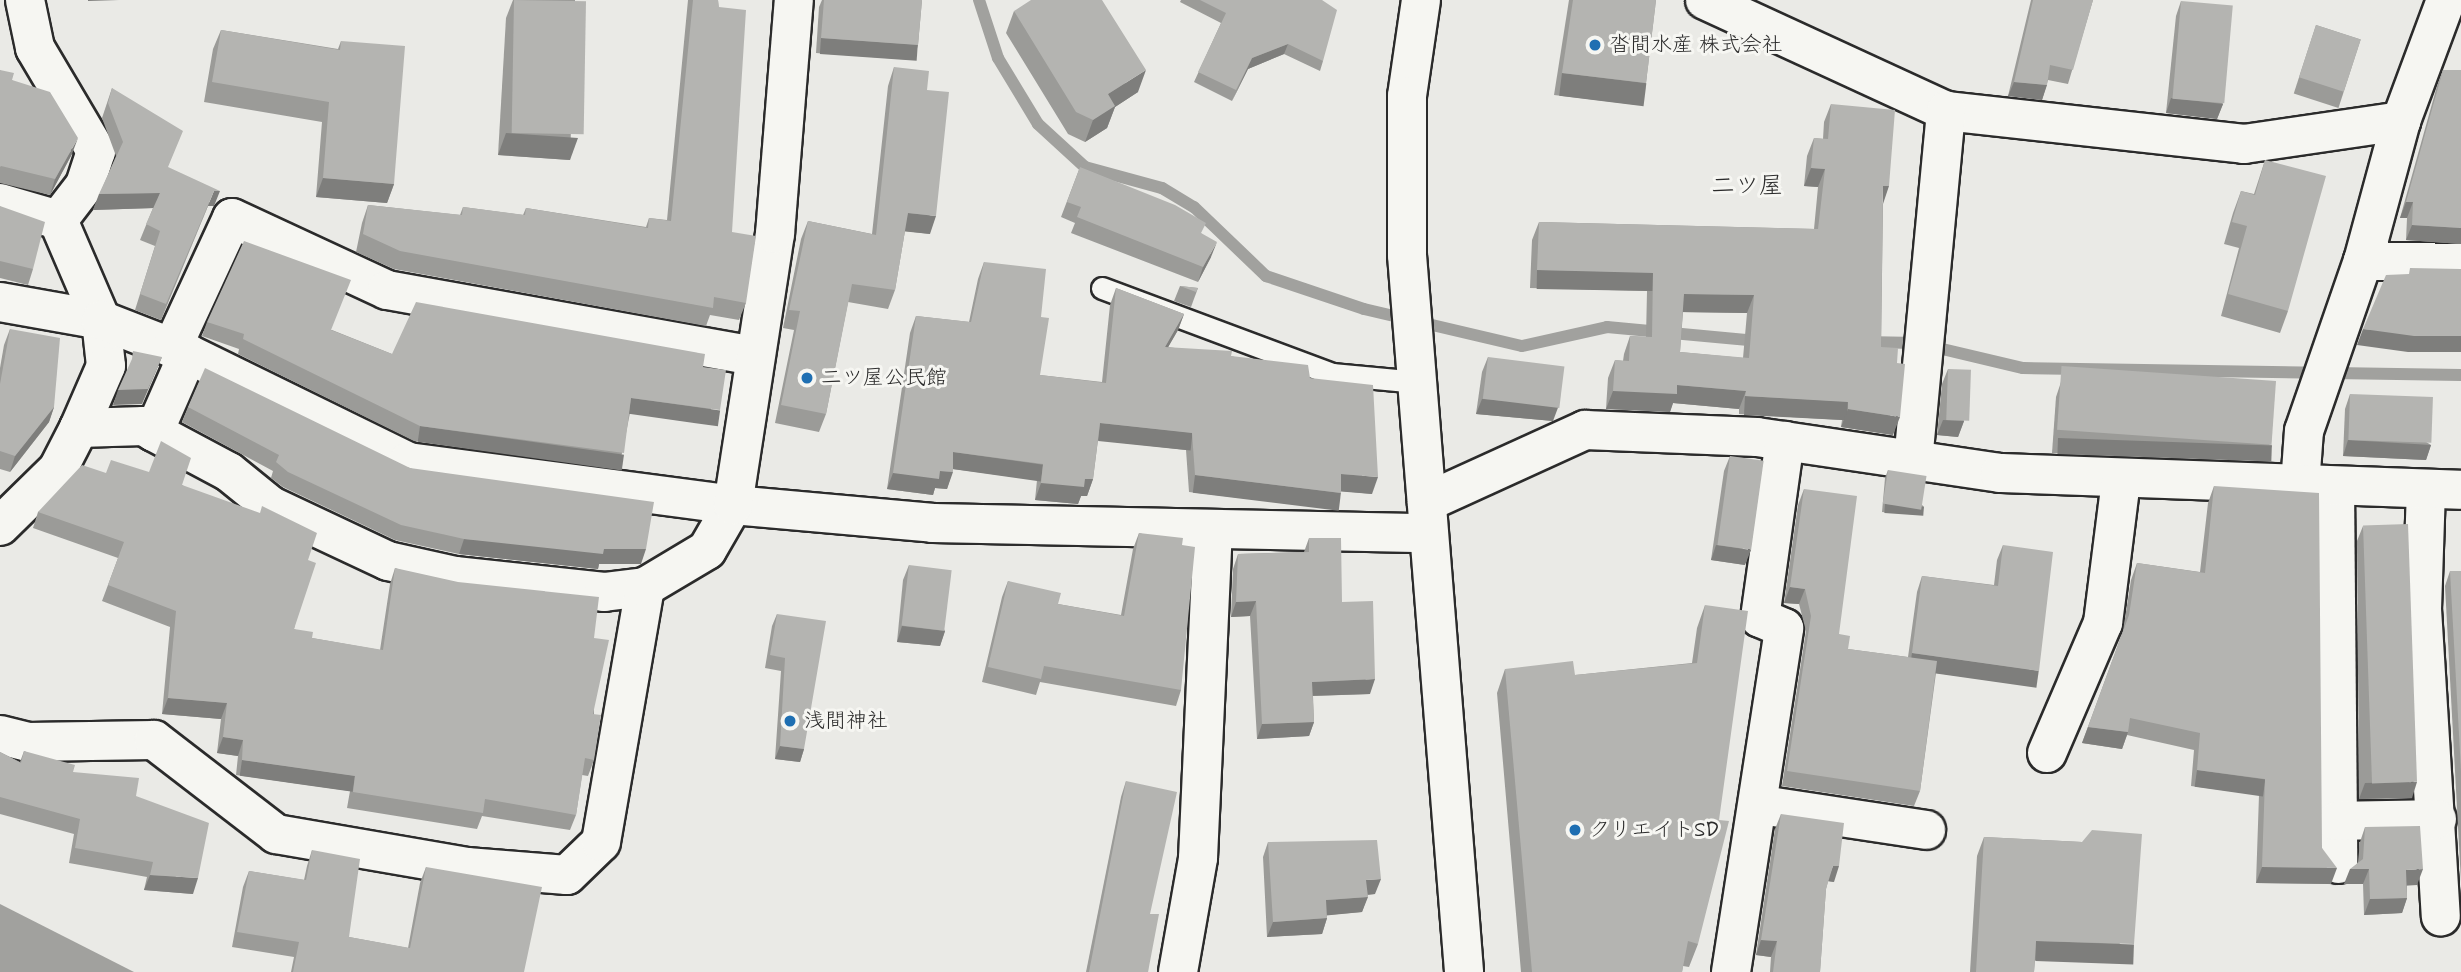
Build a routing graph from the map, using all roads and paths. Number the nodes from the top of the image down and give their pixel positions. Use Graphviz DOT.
graph roads {
  1 [pos="794,0"];
  2 [pos="1421,0"];
  3 [pos="1705,0"];
  4 [pos="2446,0"];
  5 [pos="20,1"];
  6 [pos="2447,50"];
  7 [pos="1946,111"];
  8 [pos="2401,121"];
  9 [pos="0,203"];
  10 [pos="58,220"];
  11 [pos="2363,261"];
  12 [pos="2461,263"];
  13 [pos="1102,288"];
  14 [pos="0,302"];
  15 [pos="101,320"];
  16 [pos="180,351"];
  17 [pos="752,356"];
  18 [pos="1416,365"];
  19 [pos="79,428"];
  20 [pos="153,432"];
  21 [pos="1785,441"];
  22 [pos="1913,461"];
  23 [pos="2121,480"];
  24 [pos="2318,486"];
  25 [pos="2443,490"];
  26 [pos="733,505"];
  27 [pos="1427,517"];
  28 [pos="0,526"];
  29 [pos="1213,529"];
  30 [pos="645,587"];
  31 [pos="0,735"];
  32 [pos="2047,753"];
  33 [pos="1760,805"];
  34 [pos="2437,820"];
  35 [pos="2337,821"];
  36 [pos="1926,830"];
  37 [pos="2338,864"];
  38 [pos="2441,916"];
  39 [pos="1178,972"];
  40 [pos="1464,972"];
  41 [pos="1731,972"];
  1 -- 17 [label="street"];
  2 -- 18 [label="street"];
  3 -- 7 [label="street"];
  4 -- 6 [label="street"];
  5 -- 10 [label="street"];
  6 -- 8 [label="street"];
  7 -- 8 [label="street"];
  7 -- 22 [label="street"];
  8 -- 11 [label="street"];
  9 -- 10 [label="street"];
  10 -- 15 [label="street"];
  11 -- 12 [label="street"];
  11 -- 24 [label="street"];
  13 -- 18 [label="lane"];
  14 -- 15 [label="street"];
  15 -- 16 [label="street"];
  15 -- 19 [label="street"];
  16 -- 17 [label="street"];
  16 -- 20 [label="street"];
  16 -- 26 [label="street"];
  17 -- 26 [label="street"];
  18 -- 27 [label="street"];
  19 -- 20 [label="street"];
  19 -- 28 [label="street"];
  20 -- 30 [label="street"];
  21 -- 22 [label="street"];
  21 -- 27 [label="street"];
  21 -- 33 [label="street"];
  22 -- 23 [label="street"];
  23 -- 24 [label="street"];
  23 -- 32 [label="street"];
  24 -- 25 [label="street"];
  24 -- 35 [label="street"];
  25 -- 34 [label="street"];
  26 -- 29 [label="street"];
  26 -- 30 [label="street"];
  27 -- 29 [label="street"];
  27 -- 40 [label="street"];
  29 -- 39 [label="street"];
  30 -- 31 [label="street"];
  33 -- 36 [label="street"];
  33 -- 41 [label="street"];
  34 -- 35 [label="street"];
  34 -- 38 [label="street"];
  35 -- 37 [label="street"];
}
